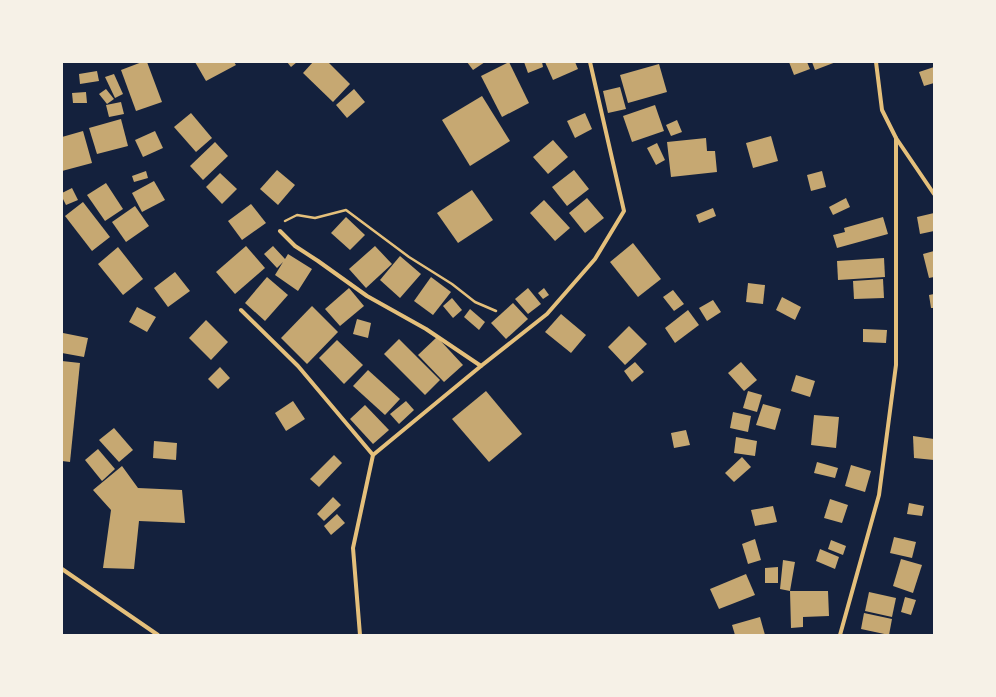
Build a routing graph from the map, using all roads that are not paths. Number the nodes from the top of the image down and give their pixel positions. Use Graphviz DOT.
graph roads {
  1 [pos="590,62"];
  2 [pos="876,62"];
  3 [pos="896,138"];
  4 [pos="934,194"];
  5 [pos="280,231"];
  6 [pos="241,310"];
  7 [pos="481,366"];
  8 [pos="373,455"];
  9 [pos="62,569"];
  10 [pos="158,635"];
  11 [pos="360,635"];
  12 [pos="840,635"];
  1 -- 7 [label="street"];
  2 -- 3 [label="street"];
  3 -- 4 [label="street"];
  3 -- 12 [label="street"];
  5 -- 7 [label="street"];
  6 -- 8 [label="street"];
  7 -- 8 [label="street"];
  8 -- 11 [label="street"];
  9 -- 10 [label="street"];
}
